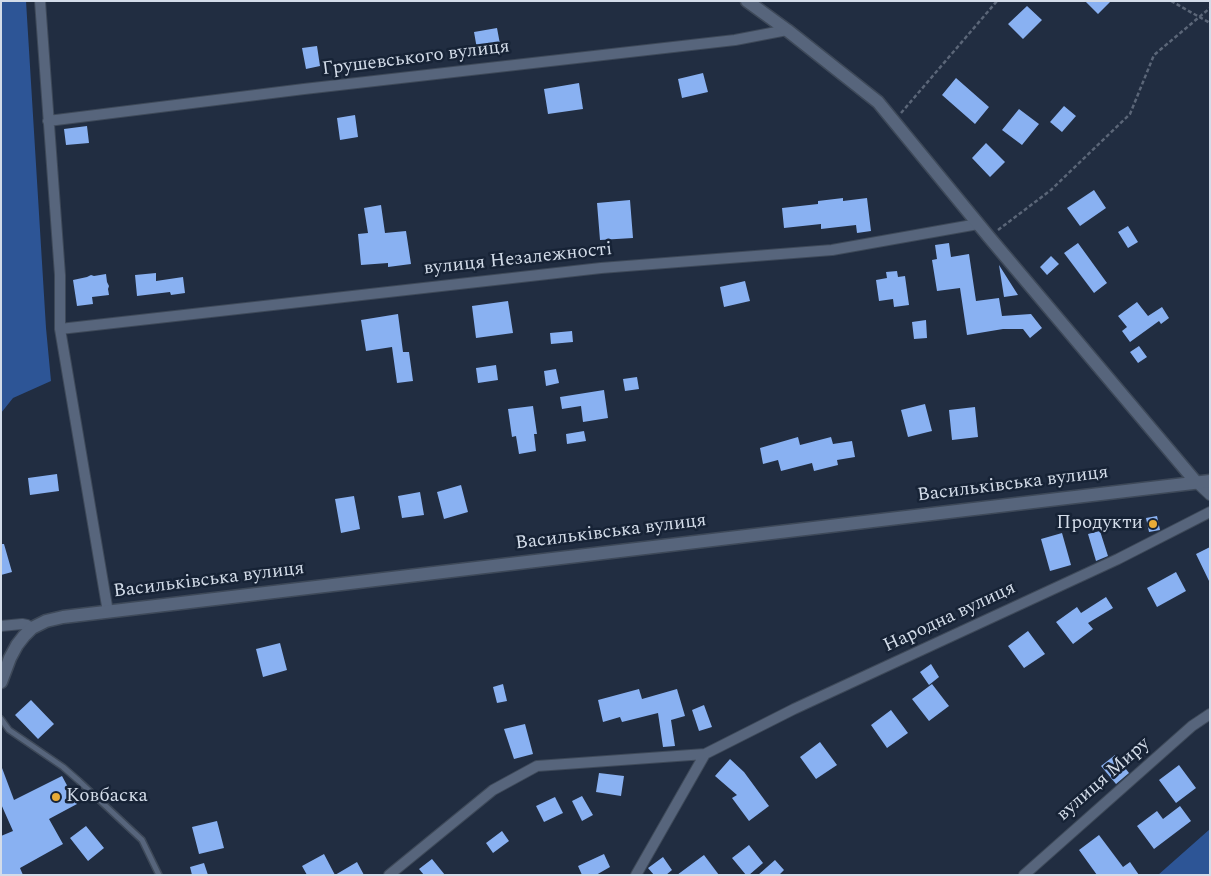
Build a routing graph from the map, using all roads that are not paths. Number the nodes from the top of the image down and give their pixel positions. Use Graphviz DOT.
graph roads {
  1 [pos="40,1"];
  2 [pos="747,1"];
  3 [pos="787,30"];
  4 [pos="48,121"];
  5 [pos="978,224"];
  6 [pos="60,329"];
  7 [pos="1210,481"];
  8 [pos="1196,482"];
  9 [pos="1210,495"];
  10 [pos="1210,512"];
  11 [pos="108,612"];
  12 [pos="1,626"];
  13 [pos="32,628"];
  14 [pos="1,682"];
  15 [pos="1210,714"];
  16 [pos="1,719"];
  17 [pos="705,754"];
  18 [pos="159,875"];
  19 [pos="389,875"];
  20 [pos="636,875"];
  21 [pos="1024,875"];
  1 -- 4 [label="street"];
  2 -- 3 [label="street"];
  3 -- 4 [label="street, Грушевського вулиця"];
  3 -- 5 [label="street"];
  4 -- 6 [label="street"];
  5 -- 6 [label="street, вулиця Незалежності"];
  5 -- 8 [label="street"];
  6 -- 11 [label="street"];
  7 -- 8 [label="street, Васильківська вулиця"];
  8 -- 9 [label="street"];
  8 -- 11 [label="street, Васильківська вулиця"];
  10 -- 17 [label="street, Народна вулиця"];
  11 -- 13 [label="street, Васильківська вулиця"];
  12 -- 13 [label="street"];
  13 -- 14 [label="street"];
  15 -- 21 [label="street, вулиця Миру"];
  16 -- 18 [label="lane"];
  17 -- 19 [label="street, Народна вулиця"];
  17 -- 20 [label="street"];
}
